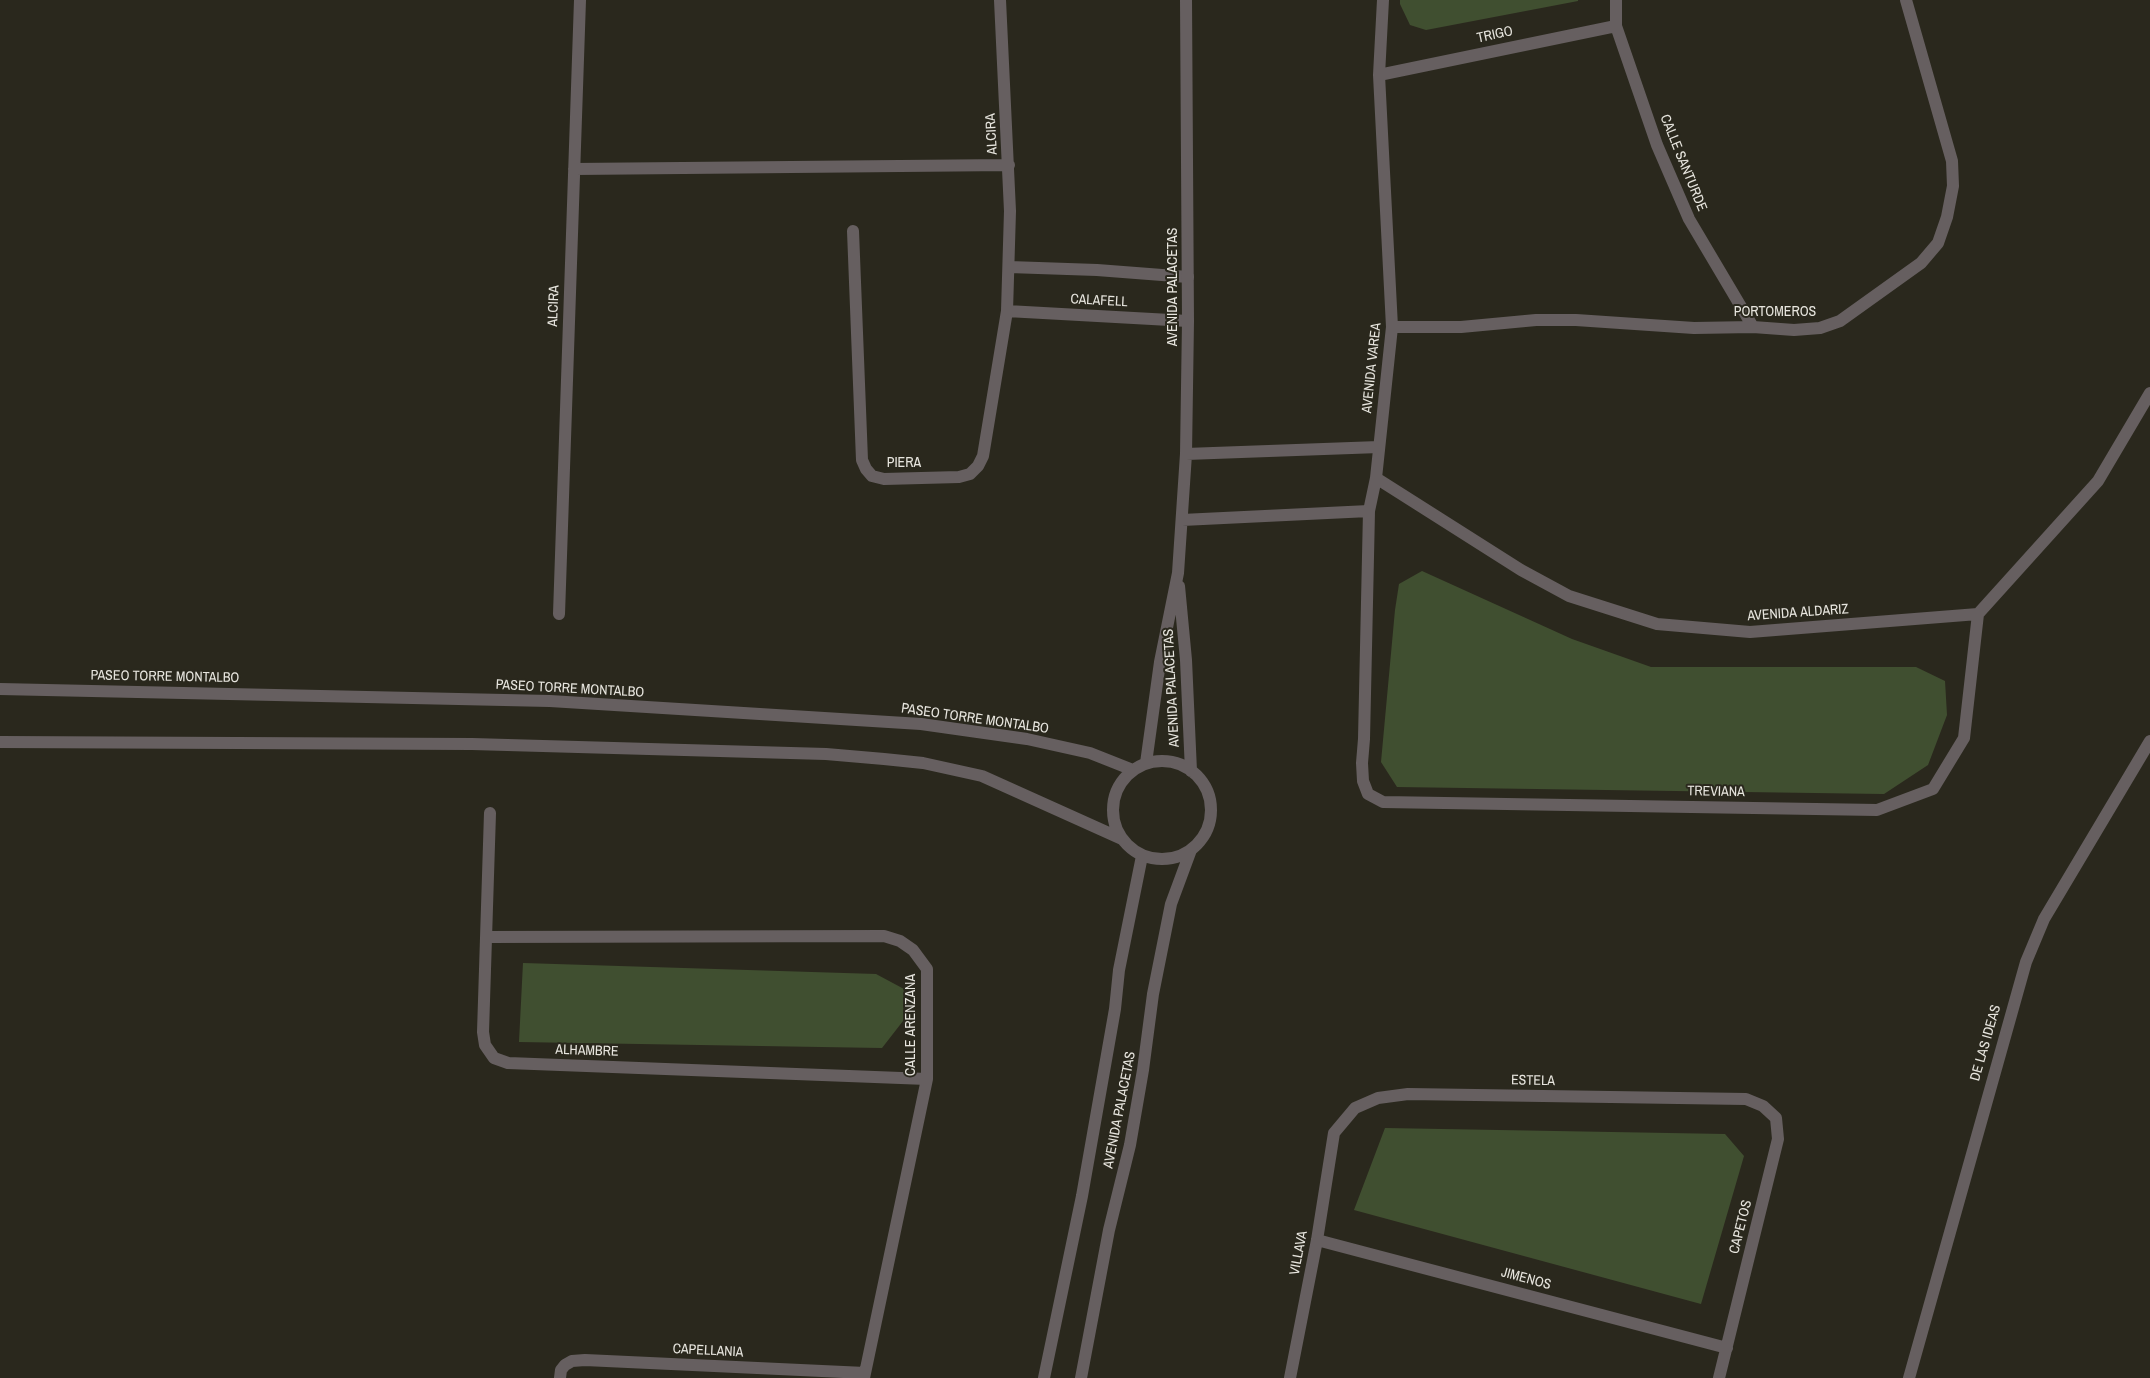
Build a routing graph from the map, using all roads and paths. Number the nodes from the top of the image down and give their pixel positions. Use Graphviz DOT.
graph roads {
  1 [pos="580,0"];
  2 [pos="1000,0"];
  3 [pos="1186,0"];
  4 [pos="1383,0"];
  5 [pos="1616,0"];
  6 [pos="1906,0"];
  7 [pos="1616,26"];
  8 [pos="1380,75"];
  9 [pos="1009,165"];
  10 [pos="574,169"];
  11 [pos="853,231"];
  12 [pos="1009,267"];
  13 [pos="1188,277"];
  14 [pos="1007,311"];
  15 [pos="1188,321"];
  16 [pos="1392,327"];
  17 [pos="1753,327"];
  18 [pos="2150,392"];
  19 [pos="1379,447"];
  20 [pos="1186,454"];
  21 [pos="1376,478"];
  22 [pos="1368,510"];
  23 [pos="1182,520"];
  24 [pos="1178,573"];
  25 [pos="559,614"];
  26 [pos="1978,614"];
  27 [pos="0,689"];
  28 [pos="1364,738"];
  29 [pos="2150,741"];
  30 [pos="0,742"];
  31 [pos="1146,763"];
  32 [pos="1133,770"];
  33 [pos="1191,771"];
  34 [pos="490,813"];
  35 [pos="1122,839"];
  36 [pos="1191,850"];
  37 [pos="1142,856"];
  38 [pos="487,937"];
  39 [pos="927,1079"];
  40 [pos="1746,1099"];
  41 [pos="1334,1132"];
  42 [pos="1317,1240"];
  43 [pos="1727,1348"];
  44 [pos="864,1376"];
  45 [pos="560,1378"];
  46 [pos="1044,1378"];
  47 [pos="1081,1378"];
  48 [pos="1290,1378"];
  49 [pos="1719,1378"];
  50 [pos="1909,1378"];
  1 -- 10 [label="street, ALCIRA"];
  2 -- 9 [label="street, ALCIRA"];
  3 -- 13 [label="street, AVENIDA PALACETAS"];
  4 -- 8 [label="street, AVENIDA VAREA"];
  5 -- 7 [label="street, CALLE SANTURDE"];
  6 -- 17 [label="street, PORTOMEROS"];
  7 -- 8 [label="street, TRIGO"];
  7 -- 17 [label="street, CALLE SANTURDE"];
  8 -- 16 [label="street, AVENIDA VAREA"];
  9 -- 10 [label="street"];
  9 -- 12 [label="street, ALCIRA"];
  10 -- 25 [label="street, ALCIRA"];
  11 -- 14 [label="street, PIERA"];
  12 -- 13 [label="street"];
  12 -- 14 [label="street, PIERA"];
  13 -- 15 [label="street, AVENIDA PALACETAS"];
  14 -- 15 [label="street, CALAFELL"];
  15 -- 20 [label="street, AVENIDA PALACETAS"];
  16 -- 17 [label="street, PORTOMEROS"];
  16 -- 19 [label="street, AVENIDA VAREA"];
  18 -- 26 [label="street"];
  19 -- 20 [label="street"];
  19 -- 21 [label="street, AVENIDA VAREA"];
  20 -- 23 [label="street, AVENIDA PALACETAS"];
  21 -- 22 [label="street, AVENIDA VAREA"];
  21 -- 26 [label="street, AVENIDA ALDARIZ"];
  22 -- 23 [label="street"];
  22 -- 28 [label="street, AVENIDA VAREA"];
  23 -- 24 [label="street, AVENIDA PALACETAS"];
  24 -- 31 [label="street, AVENIDA PALACETAS"];
  24 -- 33 [label="street, AVENIDA PALACETAS"];
  26 -- 28 [label="street, TREVIANA"];
  27 -- 32 [label="street, PASEO TORRE MONTALBO"];
  29 -- 50 [label="street, DE LAS IDEAS"];
  30 -- 35 [label="street"];
  31 -- 32 [label="street"];
  31 -- 33 [label="street"];
  32 -- 35 [label="street"];
  33 -- 36 [label="street"];
  34 -- 38 [label="street, ALHAMBRE"];
  35 -- 37 [label="street"];
  36 -- 37 [label="street"];
  36 -- 47 [label="street, AVENIDA PALACETAS"];
  37 -- 46 [label="street, AVENIDA PALACETAS"];
  38 -- 39 [label="street, ALHAMBRE"];
  38 -- 39 [label="street, CALLE ARENZANA"];
  39 -- 44 [label="street, CALLE ARENZANA"];
  40 -- 41 [label="street, ESTELA"];
  40 -- 43 [label="street, CAPETOS"];
  41 -- 42 [label="street, VILLAVA"];
  42 -- 43 [label="street, JIMENOS"];
  42 -- 48 [label="street, VILLAVA"];
  43 -- 49 [label="street, CAPETOS"];
  44 -- 45 [label="street, CAPELLANIA"];
}
